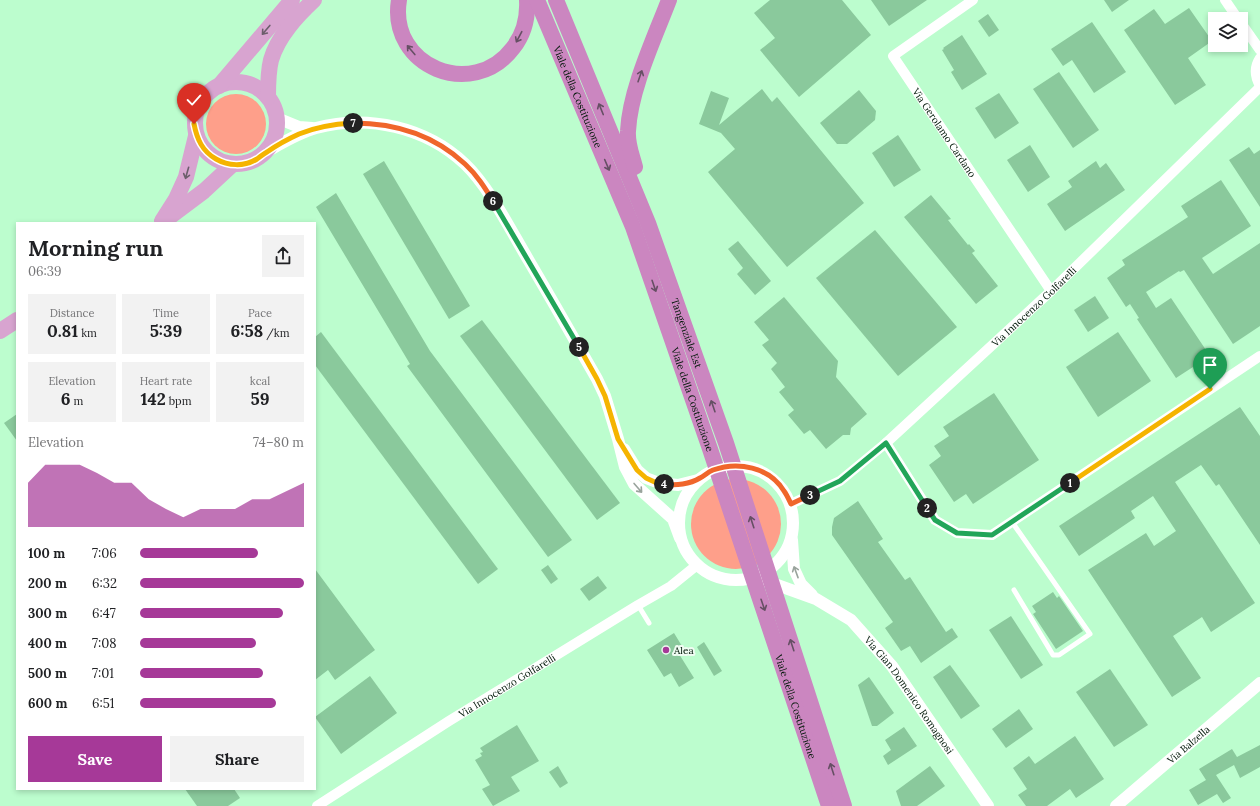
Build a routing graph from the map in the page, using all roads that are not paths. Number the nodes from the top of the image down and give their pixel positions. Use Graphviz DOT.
graph roads {
  1 [pos="292,0"];
  2 [pos="314,0"];
  3 [pos="400,0"];
  4 [pos="528,0"];
  5 [pos="538,0"];
  6 [pos="556,0"];
  7 [pos="669,0"];
  8 [pos="973,0"];
  9 [pos="1225,0"];
  10 [pos="1233,12"];
  11 [pos="1248,33"];
  12 [pos="1260,50"];
  13 [pos="1260,58"];
  14 [pos="219,86"];
  15 [pos="1260,87"];
  16 [pos="268,97"];
  17 [pos="277,118"];
  18 [pos="315,128"];
  19 [pos="196,136"];
  20 [pos="266,152"];
  21 [pos="232,165"];
  22 [pos="161,222"];
  23 [pos="648,223"];
  24 [pos="1051,291"];
  25 [pos="16,321"];
  26 [pos="0,331"];
  27 [pos="1260,356"];
  28 [pos="618,439"];
  29 [pos="726,443"];
  30 [pos="886,443"];
  31 [pos="698,480"];
  32 [pos="791,504"];
  33 [pos="1012,522"];
  34 [pos="680,538"];
  35 [pos="792,540"];
  36 [pos="697,566"];
  37 [pos="755,578"];
  38 [pos="1014,590"];
  39 [pos="816,599"];
  40 [pos="638,605"];
  41 [pos="649,623"];
  42 [pos="1260,683"];
  43 [pos="317,806"];
  44 [pos="829,806"];
  45 [pos="844,806"];
  46 [pos="988,806"];
  47 [pos="1116,806"];
  1 -- 14 [label="main road, one-way"];
  2 -- 16 [label="main road"];
  4 -- 3 [label="highway, one-way"];
  5 -- 44 [label="highway, Viale della Costituzione, one-way"];
  23 -- 6 [label="highway, Viale della Costituzione, one-way"];
  23 -- 7 [label="highway, one-way"];
  8 -- 24 [label="street, Via Gerolamo Cardano"];
  9 -- 10 [label="street"];
  11 -- 12 [label="street"];
  13 -- 15 [label="street"];
  14 -- 16 [label="main road"];
  14 -- 19 [label="main road"];
  15 -- 24 [label="street, Via Innocenzo Golfarelli"];
  16 -- 17 [label="main road"];
  17 -- 18 [label="street"];
  17 -- 20 [label="main road"];
  18 -- 20 [label="street"];
  18 -- 28 [label="street"];
  19 -- 21 [label="main road"];
  19 -- 22 [label="main road, one-way"];
  20 -- 21 [label="main road"];
  21 -- 22 [label="main road"];
  29 -- 23 [label="highway, Tangenziale Est, one-way"];
  24 -- 30 [label="street, Via Innocenzo Golfarelli"];
  25 -- 26 [label="main road"];
  27 -- 33 [label="street"];
  28 -- 31 [label="street"];
  28 -- 34 [label="street, one-way"];
  45 -- 29 [label="highway, Viale della Costituzione, one-way"];
  30 -- 32 [label="street, Via Innocenzo Golfarelli"];
  30 -- 33 [label="street"];
  31 -- 32 [label="street"];
  31 -- 34 [label="street"];
  32 -- 35 [label="street"];
  33 -- 38 [label="lane"];
  34 -- 36 [label="street"];
  35 -- 37 [label="street"];
  39 -- 35 [label="street, Via Gian Domenico Romagnosi, one-way"];
  36 -- 37 [label="street"];
  36 -- 40 [label="street, Via Innocenzo Golfarelli"];
  37 -- 39 [label="street, Via Gian Domenico Romagnosi"];
  39 -- 46 [label="street, Via Gian Domenico Romagnosi"];
  40 -- 41 [label="lane"];
  40 -- 43 [label="street, Via Innocenzo Golfarelli"];
  42 -- 47 [label="street, Via Balzella"];
}
